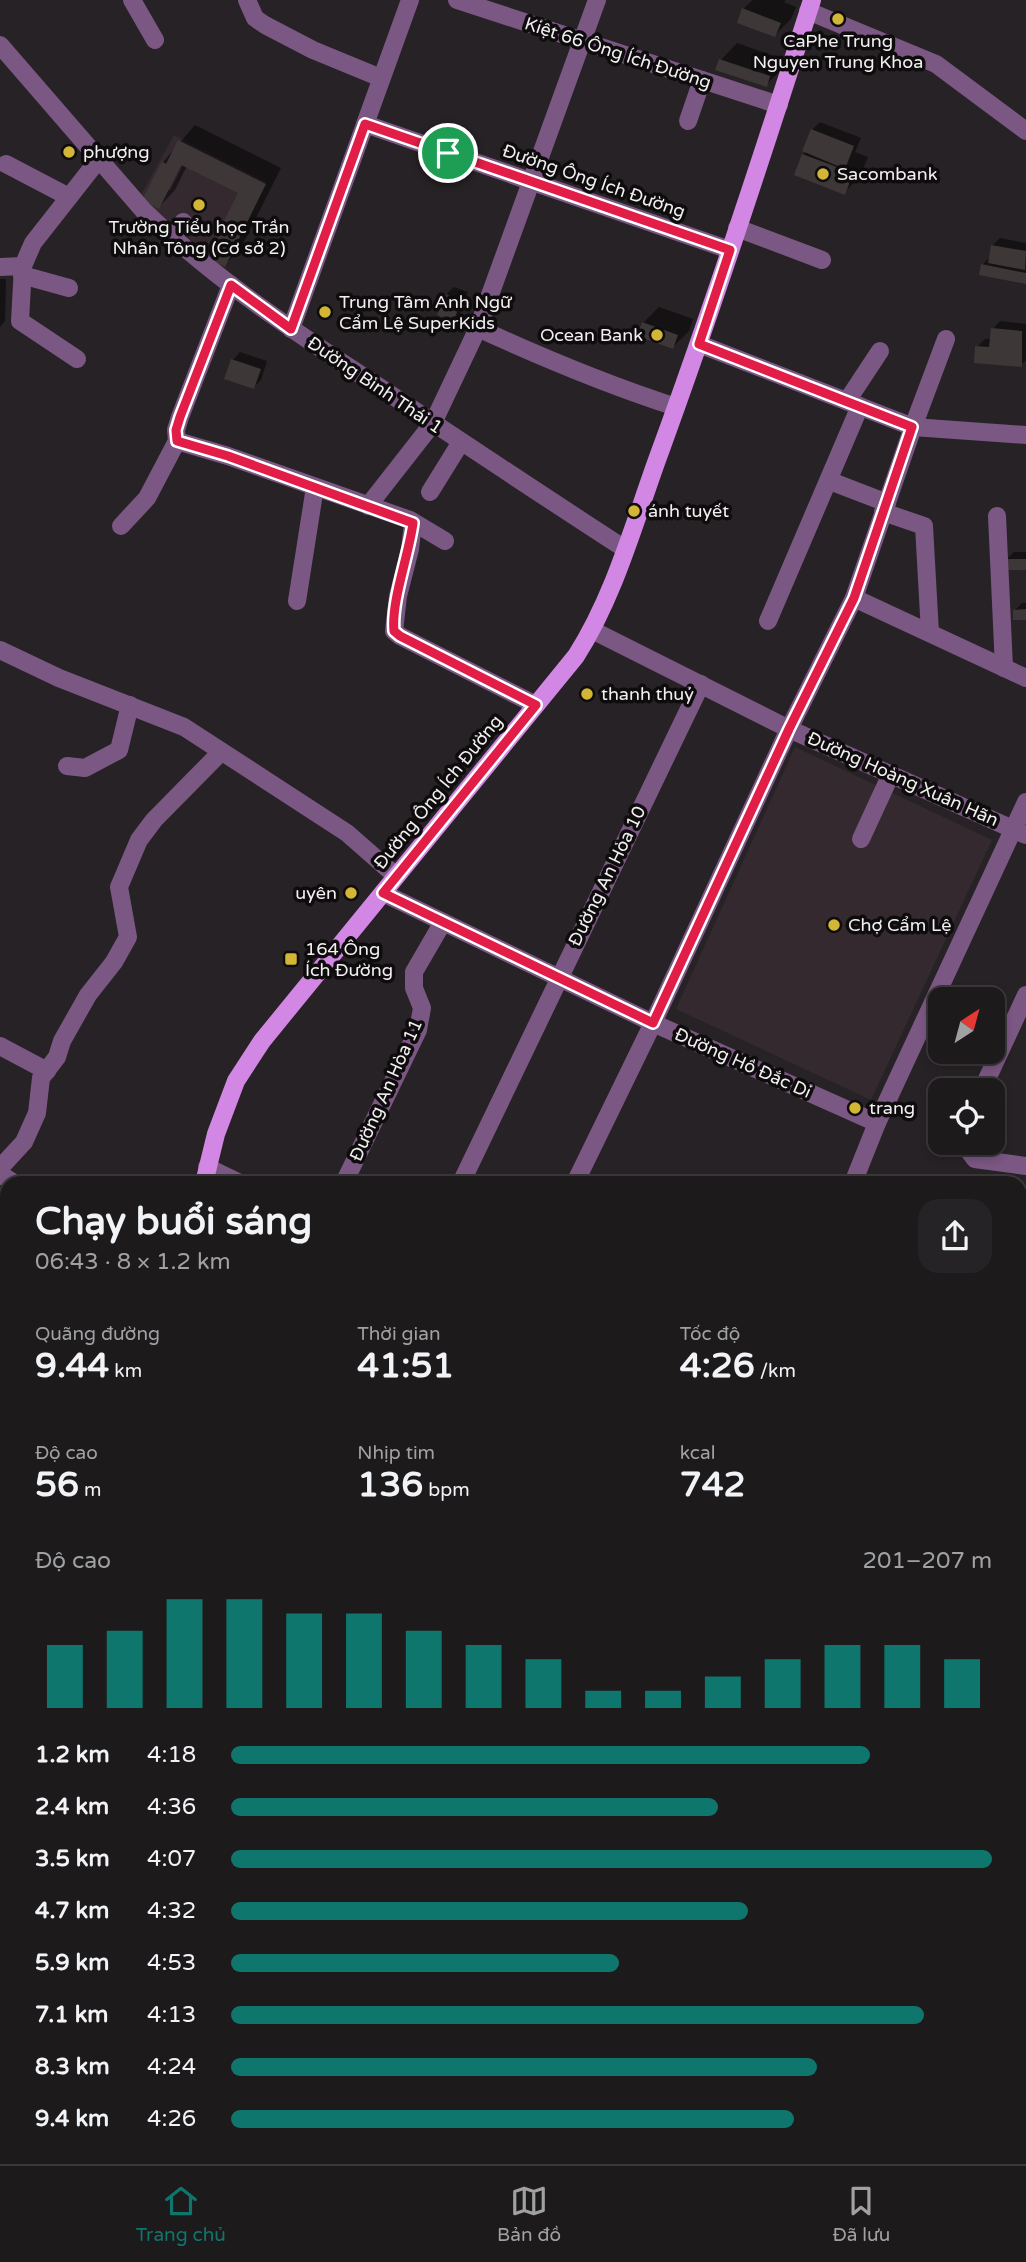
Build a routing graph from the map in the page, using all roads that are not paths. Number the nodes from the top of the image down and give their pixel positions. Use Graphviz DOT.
graph roads {
  1 [pos="132,0"];
  2 [pos="247,0"];
  3 [pos="410,0"];
  4 [pos="457,0"];
  5 [pos="597,0"];
  6 [pos="810,6"];
  7 [pos="155,40"];
  8 [pos="581,42"];
  9 [pos="0,46"];
  10 [pos="381,78"];
  11 [pos="702,80"];
  12 [pos="779,105"];
  13 [pos="688,121"];
  14 [pos="365,124"];
  15 [pos="1026,131"];
  16 [pos="99,159"];
  17 [pos="6,164"];
  18 [pos="531,182"];
  19 [pos="69,197"];
  20 [pos="183,222"];
  21 [pos="737,229"];
  22 [pos="173,238"];
  23 [pos="730,250"];
  24 [pos="822,260"];
  25 [pos="0,267"];
  26 [pos="23,270"];
  27 [pos="231,285"];
  28 [pos="69,288"];
  29 [pos="478,328"];
  30 [pos="291,329"];
  31 [pos="946,339"];
  32 [pos="699,344"];
  33 [pos="880,351"];
  34 [pos="77,359"];
  35 [pos="853,404"];
  36 [pos="676,407"];
  37 [pos="433,423"];
  38 [pos="912,427"];
  39 [pos="1026,435"];
  40 [pos="177,441"];
  41 [pos="461,442"];
  42 [pos="830,481"];
  43 [pos="315,487"];
  44 [pos="430,492"];
  45 [pos="368,506"];
  46 [pos="885,508"];
  47 [pos="997,516"];
  48 [pos="413,523"];
  49 [pos="121,526"];
  50 [pos="445,541"];
  51 [pos="625,549"];
  52 [pos="854,598"];
  53 [pos="298,601"];
  54 [pos="768,621"];
  55 [pos="592,630"];
  56 [pos="930,634"];
  57 [pos="0,650"];
  58 [pos="1004,668"];
  59 [pos="1026,678"];
  60 [pos="701,684"];
  61 [pos="130,705"];
  62 [pos="536,705"];
  63 [pos="789,729"];
  64 [pos="221,752"];
  65 [pos="67,766"];
  66 [pos="891,774"];
  67 [pos="1026,802"];
  68 [pos="1020,832"];
  69 [pos="861,839"];
  70 [pos="396,876"];
  71 [pos="383,893"];
  72 [pos="443,922"];
  73 [pos="558,977"];
  74 [pos="1026,995"];
  75 [pos="653,1023"];
  76 [pos="0,1046"];
  77 [pos="47,1071"];
  78 [pos="988,1078"];
  79 [pos="877,1123"];
  80 [pos="972,1155"];
  81 [pos="1026,1166"];
  82 [pos="0,1168"];
  83 [pos="205,1175"];
  84 [pos="347,1176"];
  85 [pos="464,1176"];
  86 [pos="578,1176"];
  87 [pos="856,1176"];
  1 -- 7 [label="street"];
  2 -- 10 [label="street"];
  3 -- 10 [label="street"];
  4 -- 8 [label="street, Kiệt 66 Ông Ích Đường"];
  5 -- 8 [label="street"];
  6 -- 12 [label="main road, Đường Ông Ích Đường"];
  6 -- 15 [label="street"];
  8 -- 11 [label="street, Kiệt 66 Ông Ích Đường"];
  8 -- 18 [label="street"];
  9 -- 16 [label="street, Đường Bình Thái 1"];
  10 -- 14 [label="street"];
  11 -- 12 [label="street, Kiệt 66 Ông Ích Đường"];
  11 -- 13 [label="street"];
  12 -- 21 [label="main road, Đường Ông Ích Đường"];
  14 -- 18 [label="street, Đường Ông Ích Đường"];
  14 -- 30 [label="street"];
  16 -- 19 [label="street"];
  16 -- 22 [label="street, Đường Bình Thái 1"];
  17 -- 19 [label="street"];
  18 -- 23 [label="street, Đường Ông Ích Đường"];
  18 -- 29 [label="street"];
  19 -- 26 [label="street"];
  20 -- 22 [label="street"];
  21 -- 23 [label="main road, Đường Ông Ích Đường"];
  21 -- 24 [label="street"];
  22 -- 27 [label="street, Đường Bình Thái 1"];
  23 -- 32 [label="main road, Đường Ông Ích Đường"];
  25 -- 26 [label="street"];
  26 -- 28 [label="street"];
  26 -- 34 [label="street"];
  27 -- 30 [label="street, Đường Bình Thái 1"];
  27 -- 40 [label="street"];
  29 -- 36 [label="street"];
  29 -- 37 [label="street"];
  30 -- 37 [label="street, Đường Bình Thái 1"];
  31 -- 38 [label="street"];
  32 -- 35 [label="street"];
  32 -- 36 [label="main road, Đường Ông Ích Đường"];
  33 -- 35 [label="street"];
  35 -- 38 [label="street"];
  35 -- 42 [label="street"];
  36 -- 51 [label="main road, Đường Ông Ích Đường"];
  37 -- 41 [label="street, Đường Bình Thái 1"];
  37 -- 45 [label="street"];
  38 -- 39 [label="street"];
  38 -- 46 [label="street"];
  40 -- 43 [label="street"];
  40 -- 49 [label="street"];
  41 -- 44 [label="street"];
  41 -- 51 [label="street, Đường Bình Thái 1"];
  42 -- 46 [label="street"];
  42 -- 54 [label="street"];
  43 -- 45 [label="street"];
  43 -- 53 [label="street"];
  45 -- 48 [label="street"];
  46 -- 52 [label="street"];
  46 -- 56 [label="street"];
  47 -- 58 [label="street"];
  48 -- 50 [label="street"];
  48 -- 62 [label="street"];
  51 -- 55 [label="main road, Đường Ông Ích Đường"];
  52 -- 56 [label="street"];
  52 -- 63 [label="street"];
  55 -- 60 [label="street, Đường Hoàng Xuân Hãn"];
  55 -- 62 [label="main road, Đường Ông Ích Đường"];
  56 -- 58 [label="street"];
  57 -- 61 [label="street"];
  58 -- 59 [label="street"];
  60 -- 63 [label="street, Đường Hoàng Xuân Hãn"];
  60 -- 73 [label="street, Đường An Hòa 10"];
  61 -- 64 [label="street"];
  61 -- 65 [label="street"];
  62 -- 70 [label="main road, Đường Ông Ích Đường"];
  63 -- 66 [label="street, Đường Hoàng Xuân Hãn"];
  63 -- 75 [label="street"];
  64 -- 70 [label="street"];
  64 -- 77 [label="street"];
  66 -- 68 [label="street, Đường Hoàng Xuân Hãn"];
  66 -- 69 [label="street"];
  67 -- 68 [label="street"];
  68 -- 79 [label="street"];
  70 -- 71 [label="main road, Đường Ông Ích Đường"];
  71 -- 72 [label="street, Đường Hồ Đắc Di"];
  71 -- 83 [label="main road, Đường Ông Ích Đường"];
  72 -- 73 [label="street, Đường Hồ Đắc Di"];
  72 -- 84 [label="street, Đường An Hòa 11"];
  73 -- 75 [label="street, Đường Hồ Đắc Di"];
  73 -- 85 [label="street, Đường An Hòa 10"];
  74 -- 78 [label="street"];
  75 -- 79 [label="street, Đường Hồ Đắc Di"];
  75 -- 86 [label="street"];
  76 -- 77 [label="street"];
  77 -- 82 [label="street"];
  79 -- 87 [label="street"];
  80 -- 81 [label="street"];
}
